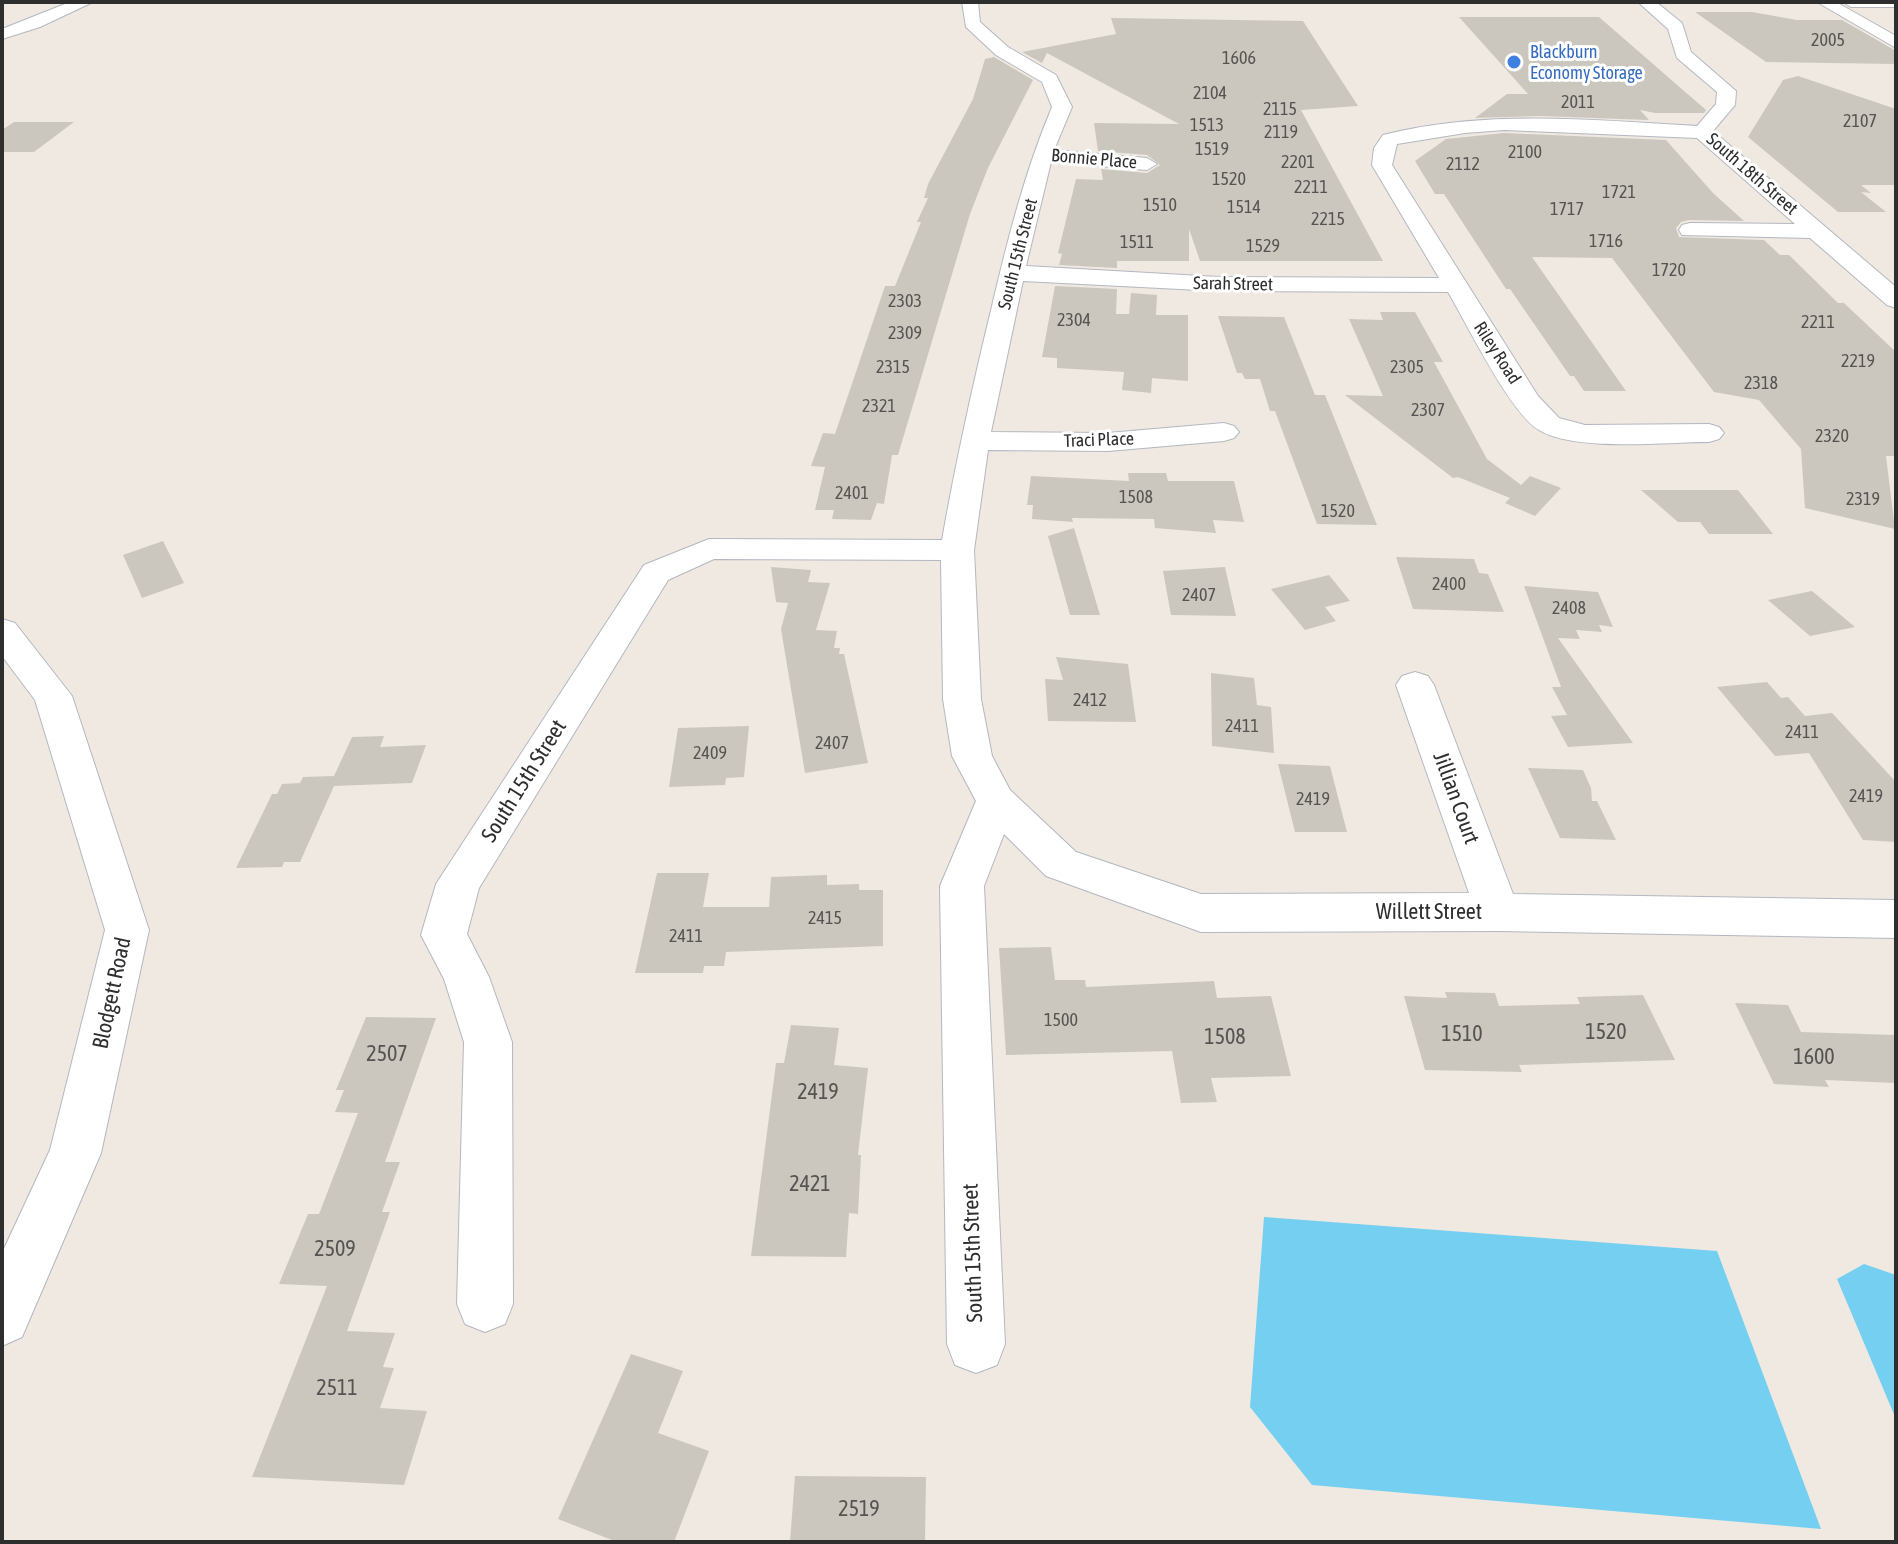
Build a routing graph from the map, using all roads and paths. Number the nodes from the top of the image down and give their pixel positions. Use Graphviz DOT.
graph roads {
  1 [pos="85,2"];
  2 [pos="970,2"];
  3 [pos="1646,2"];
  4 [pos="1825,2"];
  5 [pos="1851,2"];
  6 [pos="1896,2"];
  7 [pos="2,34"];
  8 [pos="1896,43"];
  9 [pos="1365,131"];
  10 [pos="1702,132"];
  11 [pos="1390,139"];
  12 [pos="1042,155"];
  13 [pos="1147,164"];
  14 [pos="1690,230"];
  15 [pos="1817,231"];
  16 [pos="1012,273"];
  17 [pos="1453,285"];
  18 [pos="1896,300"];
  19 [pos="1224,432"];
  20 [pos="1709,433"];
  21 [pos="974,441"];
  22 [pos="957,550"];
  23 [pos="2,631"];
  24 [pos="1415,685"];
  25 [pos="996,801"];
  26 [pos="1498,912"];
  27 [pos="1896,919"];
  28 [pos="485,1304"];
  29 [pos="2,1317"];
  30 [pos="976,1344"];
  1 -- 7 [label="street"];
  2 -- 12 [label="street, South 15th Street"];
  3 -- 10 [label="street, South 18th Street"];
  4 -- 8 [label="street"];
  5 -- 6 [label="street"];
  9 -- 11 [label="street"];
  10 -- 11 [label="street"];
  10 -- 15 [label="street, South 18th Street"];
  11 -- 17 [label="street, Riley Road"];
  12 -- 13 [label="street, Bonnie Place"];
  12 -- 16 [label="street, South 15th Street"];
  14 -- 15 [label="street"];
  15 -- 18 [label="street, South 18th Street"];
  16 -- 17 [label="street, Sarah Street"];
  16 -- 21 [label="street, South 15th Street"];
  17 -- 20 [label="street, Riley Road"];
  19 -- 21 [label="street, Traci Place"];
  21 -- 22 [label="street, South 15th Street"];
  22 -- 25 [label="street, South 15th Street"];
  22 -- 28 [label="street, South 15th Street"];
  23 -- 29 [label="street, Blodgett Road"];
  24 -- 26 [label="street, Jillian Court"];
  25 -- 26 [label="street, Willett Street"];
  25 -- 30 [label="street, South 15th Street"];
  26 -- 27 [label="street, Willett Street"];
}
